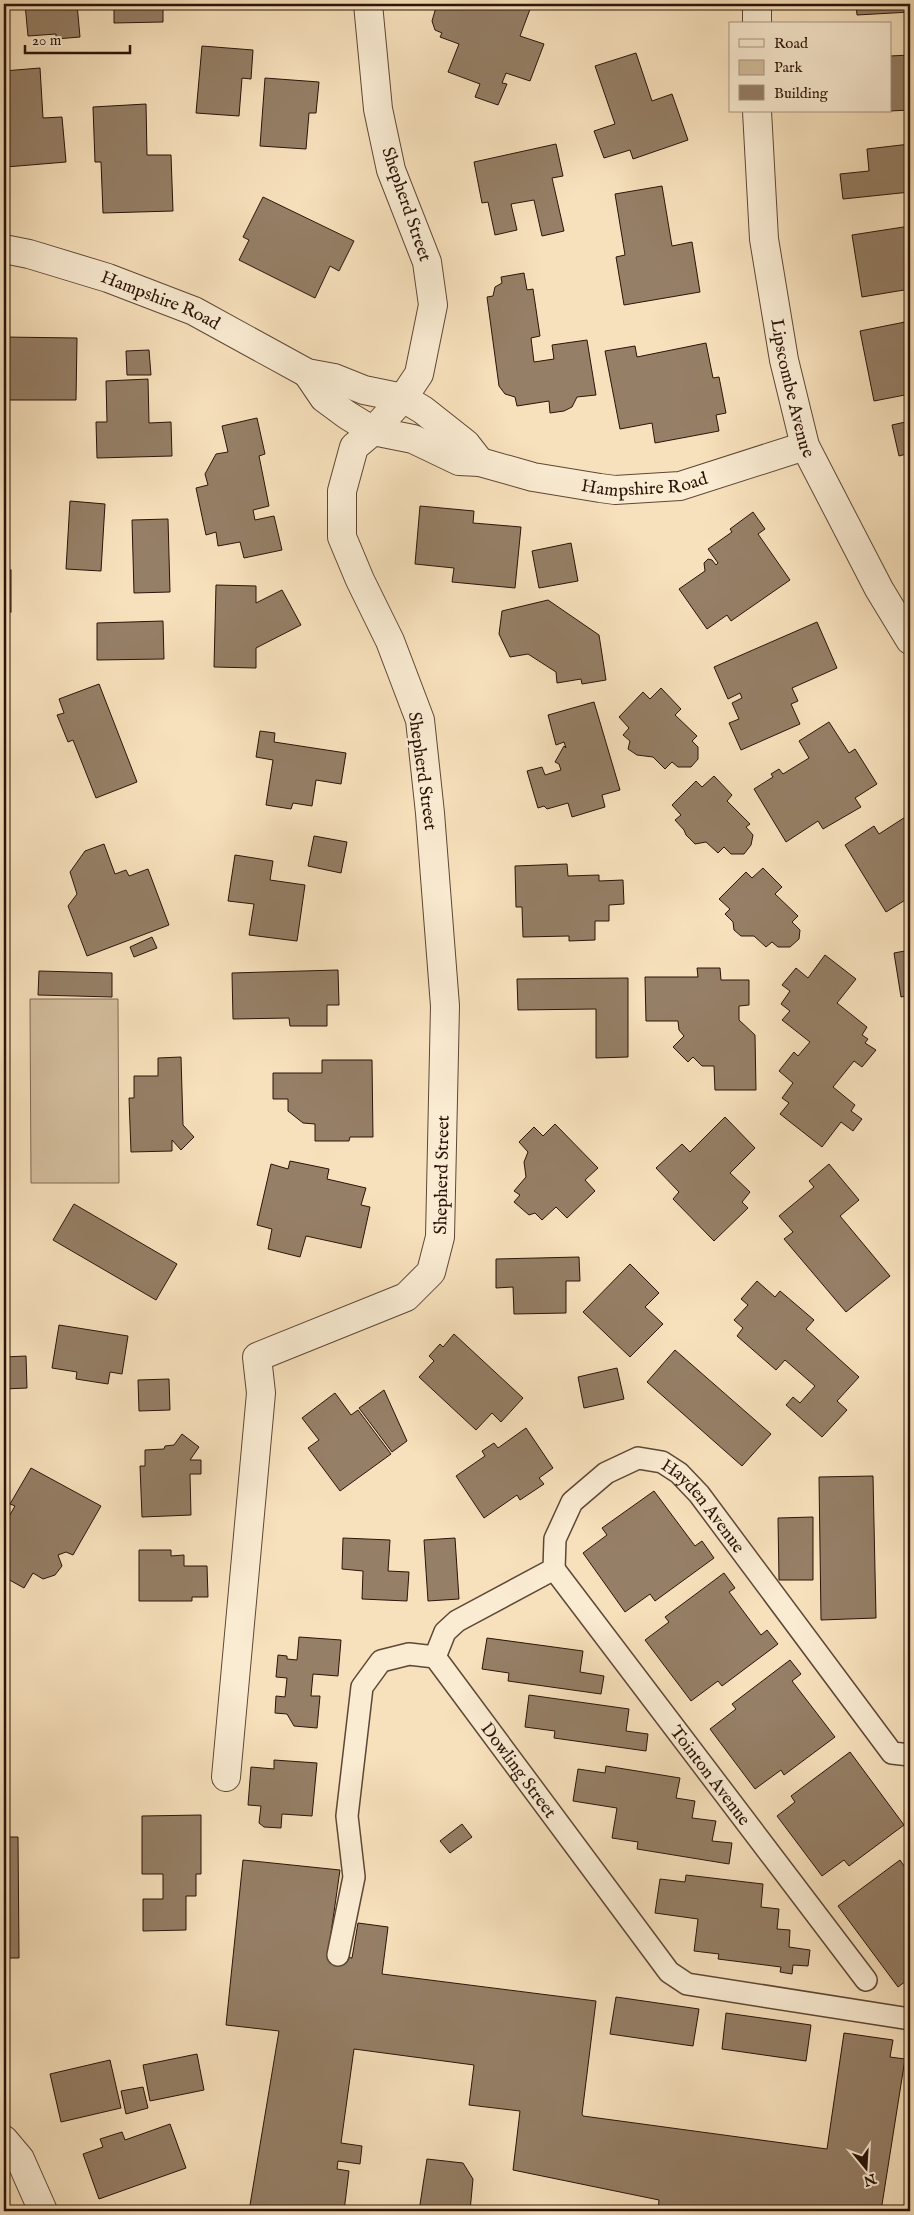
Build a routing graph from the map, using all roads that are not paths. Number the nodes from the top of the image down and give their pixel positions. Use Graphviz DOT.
graph roads {
  1 [pos="368,4"];
  2 [pos="757,4"];
  3 [pos="757,22"];
  4 [pos="757,112"];
  5 [pos="4,250"];
  6 [pos="307,374"];
  7 [pos="402,398"];
  8 [pos="373,431"];
  9 [pos="805,446"];
  10 [pos="480,462"];
  11 [pos="910,640"];
  12 [pos="554,1569"];
  13 [pos="435,1657"];
  14 [pos="910,1755"];
  15 [pos="226,1777"];
  16 [pos="338,1956"];
  17 [pos="866,1980"];
  18 [pos="910,2019"];
  19 [pos="4,2140"];
  20 [pos="43,2211"];
  1 -- 7 [label="street, Shepherd Street"];
  2 -- 3 [label="street"];
  4 -- 9 [label="street, Lipscombe Avenue"];
  5 -- 6 [label="street, Hampshire Road"];
  6 -- 7 [label="street, Hampshire Road"];
  6 -- 8 [label="street, Hampshire Road"];
  7 -- 8 [label="street, Shepherd Street"];
  7 -- 10 [label="street, Hampshire Road"];
  8 -- 10 [label="street, Hampshire Road"];
  8 -- 15 [label="street, Shepherd Street"];
  9 -- 10 [label="street, Hampshire Road"];
  9 -- 11 [label="street, Lipscombe Avenue"];
  12 -- 13 [label="lane"];
  12 -- 14 [label="lane, Hayden Avenue"];
  12 -- 17 [label="lane, Tointon Avenue"];
  13 -- 16 [label="lane"];
  13 -- 18 [label="lane, Dowling Street"];
  19 -- 20 [label="street"];
}
